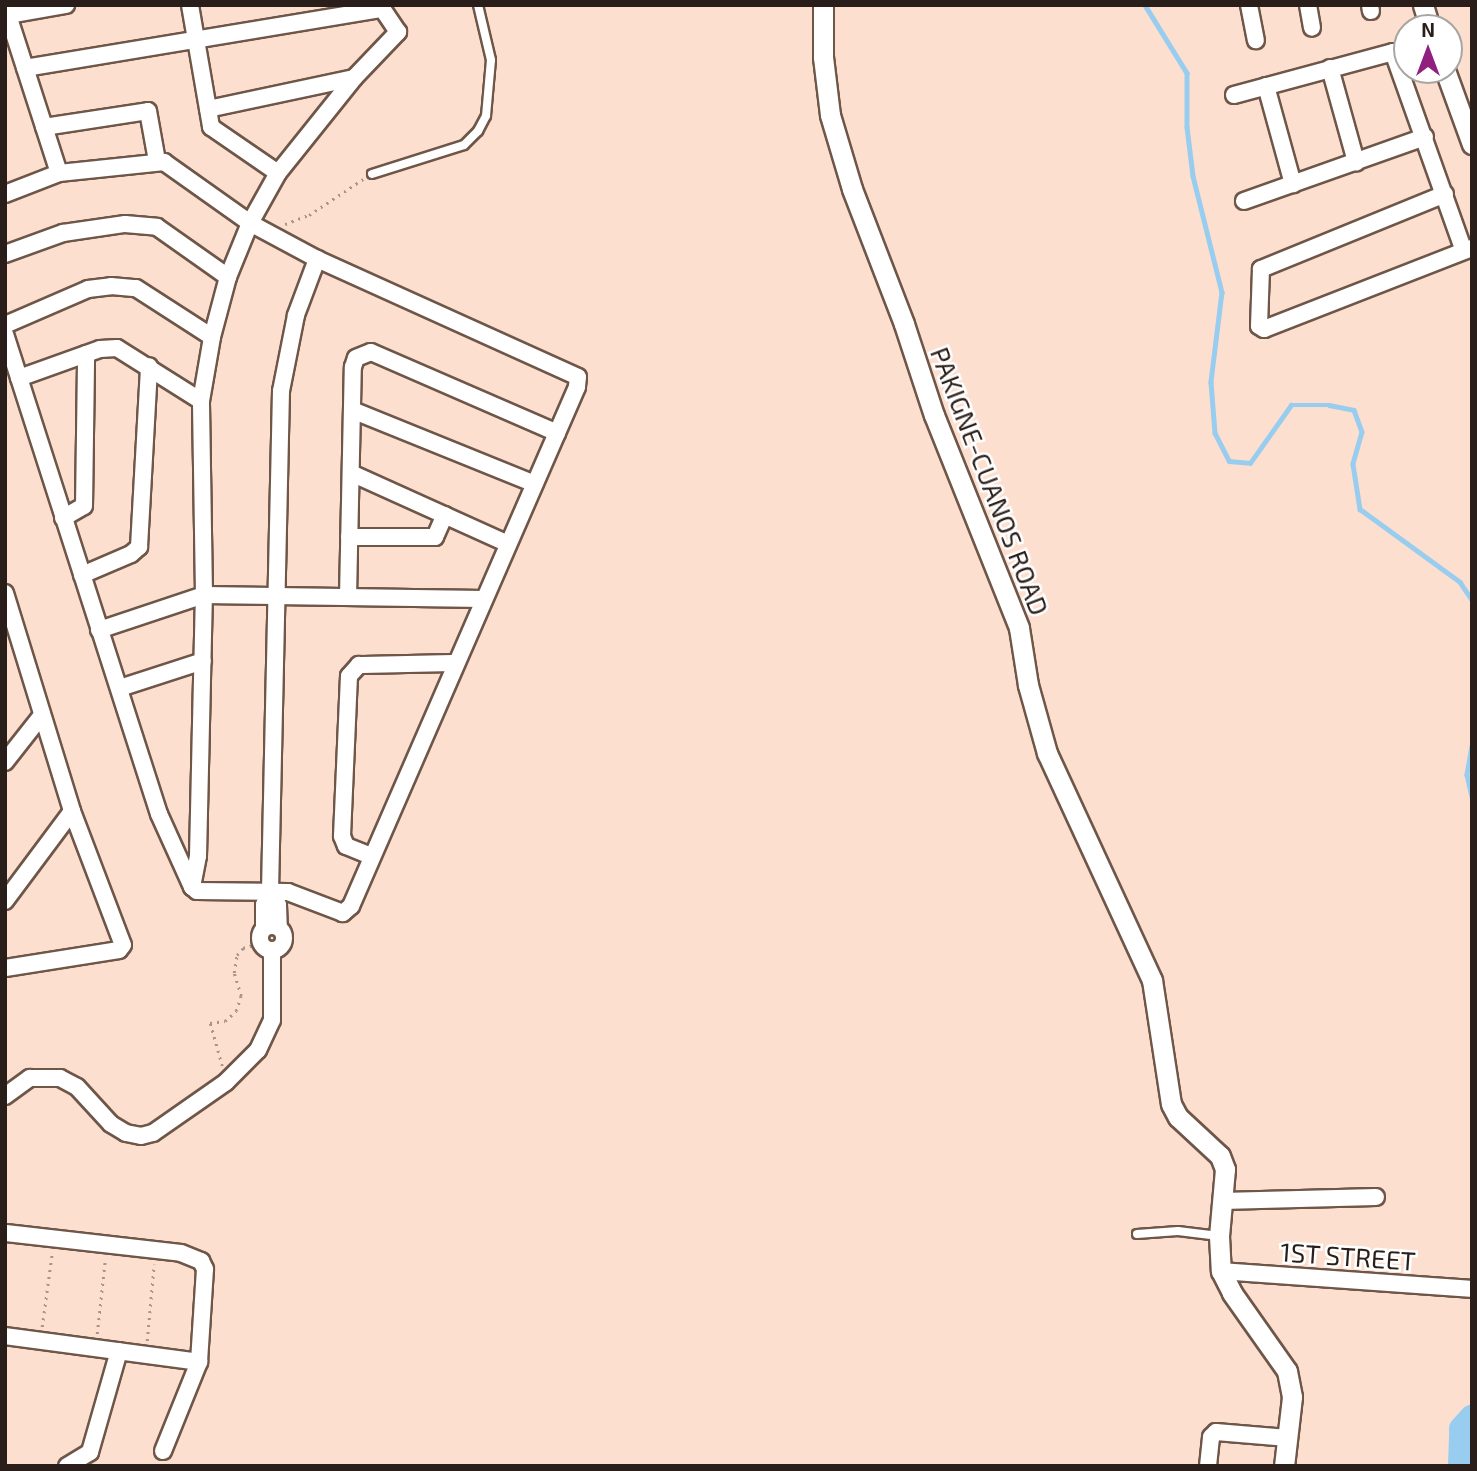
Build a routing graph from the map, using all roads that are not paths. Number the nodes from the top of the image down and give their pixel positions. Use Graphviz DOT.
graph roads {
  1 [pos="66,5"];
  2 [pos="190,5"];
  3 [pos="478,5"];
  4 [pos="823,5"];
  5 [pos="1249,5"];
  6 [pos="1308,5"];
  7 [pos="381,7"];
  8 [pos="1312,28"];
  9 [pos="1256,40"];
  10 [pos="196,41"];
  11 [pos="25,68"];
  12 [pos="1330,68"];
  13 [pos="354,78"];
  14 [pos="1450,84"];
  15 [pos="1266,86"];
  16 [pos="1234,95"];
  17 [pos="208,110"];
  18 [pos="44,127"];
  19 [pos="1425,138"];
  20 [pos="1472,144"];
  21 [pos="157,161"];
  22 [pos="1356,162"];
  23 [pos="59,173"];
  24 [pos="278,173"];
  25 [pos="372,174"];
  26 [pos="1293,184"];
  27 [pos="5,194"];
  28 [pos="1445,194"];
  29 [pos="1244,201"];
  30 [pos="250,223"];
  31 [pos="1468,250"];
  32 [pos="5,254"];
  33 [pos="317,259"];
  34 [pos="228,277"];
  35 [pos="5,325"];
  36 [pos="5,334"];
  37 [pos="212,337"];
  38 [pos="86,354"];
  39 [pos="149,366"];
  40 [pos="19,378"];
  41 [pos="201,401"];
  42 [pos="352,410"];
  43 [pos="557,433"];
  44 [pos="351,473"];
  45 [pos="534,484"];
  46 [pos="445,515"];
  47 [pos="63,518"];
  48 [pos="349,537"];
  49 [pos="508,544"];
  50 [pos="82,575"];
  51 [pos="5,593"];
  52 [pos="204,595"];
  53 [pos="278,596"];
  54 [pos="348,597"];
  55 [pos="484,599"];
  56 [pos="9,620"];
  57 [pos="99,630"];
  58 [pos="203,661"];
  59 [pos="456,663"];
  60 [pos="120,688"];
  61 [pos="42,715"];
  62 [pos="5,762"];
  63 [pos="72,811"];
  64 [pos="371,856"];
  65 [pos="192,887"];
  66 [pos="270,891"];
  67 [pos="5,901"];
  68 [pos="5,968"];
  69 [pos="5,1096"];
  70 [pos="1376,1197"];
  71 [pos="1222,1201"];
  72 [pos="6,1233"];
  73 [pos="1137,1234"];
  74 [pos="1219,1236"];
  75 [pos="1221,1271"];
  76 [pos="1472,1289"];
  77 [pos="5,1335"];
  78 [pos="119,1351"];
  79 [pos="199,1362"];
  80 [pos="1288,1438"];
  81 [pos="163,1451"];
  82 [pos="67,1466"];
  83 [pos="1208,1466"];
  84 [pos="1284,1466"];
  1 -- 11 [label="street"];
  2 -- 10 [label="street"];
  3 -- 25 [label="lane"];
  4 -- 71 [label="street, PAKIGNE-CUANOS ROAD"];
  5 -- 9 [label="street"];
  6 -- 8 [label="street"];
  7 -- 10 [label="street"];
  7 -- 13 [label="street"];
  10 -- 11 [label="street"];
  10 -- 17 [label="street"];
  11 -- 18 [label="street"];
  12 -- 15 [label="street"];
  12 -- 19 [label="street"];
  12 -- 22 [label="street"];
  13 -- 17 [label="street"];
  13 -- 24 [label="street"];
  14 -- 20 [label="street"];
  15 -- 16 [label="street"];
  15 -- 26 [label="street"];
  17 -- 24 [label="street"];
  18 -- 21 [label="street"];
  18 -- 23 [label="street"];
  19 -- 22 [label="street"];
  19 -- 28 [label="street"];
  21 -- 23 [label="street"];
  21 -- 30 [label="street"];
  22 -- 26 [label="street"];
  23 -- 27 [label="street"];
  24 -- 30 [label="street"];
  26 -- 29 [label="street"];
  28 -- 31 [label="street"];
  28 -- 31 [label="street"];
  30 -- 33 [label="street"];
  30 -- 34 [label="street"];
  32 -- 34 [label="street"];
  33 -- 43 [label="street"];
  33 -- 53 [label="street"];
  34 -- 37 [label="street"];
  35 -- 37 [label="street"];
  36 -- 40 [label="street"];
  37 -- 41 [label="street"];
  38 -- 39 [label="street"];
  38 -- 40 [label="street"];
  38 -- 47 [label="street"];
  39 -- 41 [label="street"];
  39 -- 50 [label="street"];
  40 -- 47 [label="street"];
  41 -- 52 [label="street"];
  42 -- 43 [label="street"];
  42 -- 44 [label="street"];
  42 -- 45 [label="street"];
  43 -- 45 [label="street"];
  44 -- 46 [label="street"];
  44 -- 48 [label="street"];
  45 -- 49 [label="street"];
  46 -- 48 [label="street"];
  46 -- 49 [label="street"];
  47 -- 50 [label="street"];
  48 -- 54 [label="street"];
  49 -- 55 [label="street"];
  50 -- 57 [label="street"];
  51 -- 56 [label="street"];
  52 -- 53 [label="street"];
  52 -- 57 [label="street"];
  52 -- 58 [label="street"];
  53 -- 54 [label="street"];
  53 -- 66 [label="street"];
  54 -- 55 [label="street"];
  55 -- 59 [label="street"];
  56 -- 61 [label="street"];
  57 -- 60 [label="street"];
  58 -- 60 [label="street"];
  58 -- 65 [label="street"];
  59 -- 64 [label="street"];
  59 -- 64 [label="street"];
  60 -- 65 [label="street"];
  61 -- 62 [label="street"];
  61 -- 63 [label="street"];
  63 -- 67 [label="street"];
  63 -- 68 [label="street"];
  64 -- 66 [label="street"];
  65 -- 66 [label="street"];
  66 -- 69 [label="street"];
  70 -- 71 [label="street"];
  71 -- 74 [label="street, PAKIGNE-CUANOS ROAD"];
  72 -- 79 [label="street"];
  73 -- 74 [label="lane"];
  74 -- 75 [label="street, PAKIGNE-CUANOS ROAD"];
  75 -- 76 [label="street, 1ST STREET"];
  75 -- 80 [label="street, PAKIGNE-CUANOS ROAD"];
  77 -- 78 [label="street"];
  78 -- 79 [label="street"];
  78 -- 82 [label="street"];
  79 -- 81 [label="street"];
  80 -- 83 [label="street"];
  80 -- 84 [label="street, PAKIGNE-CUANOS ROAD"];
}
